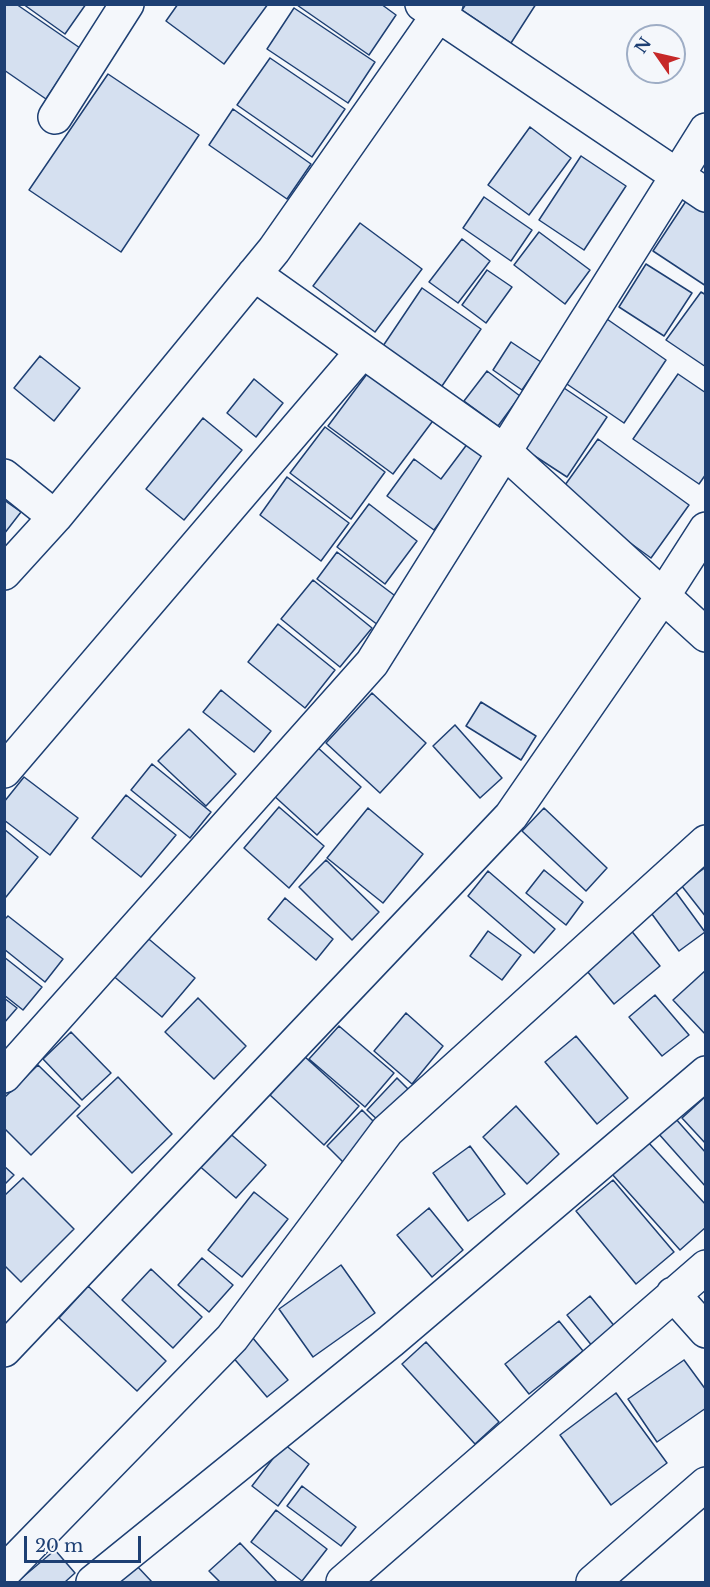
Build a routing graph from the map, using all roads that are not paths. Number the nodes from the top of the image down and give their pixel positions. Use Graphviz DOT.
graph roads {
  1 [pos="127,4"];
  2 [pos="436,8"];
  3 [pos="55,117"];
  4 [pos="705,130"];
  5 [pos="676,178"];
  6 [pos="705,195"];
  7 [pos="254,274"];
  8 [pos="362,352"];
  9 [pos="505,452"];
  10 [pos="4,476"];
  11 [pos="55,517"];
  12 [pos="705,529"];
  13 [pos="4,573"];
  14 [pos="663,596"];
  15 [pos="705,635"];
  16 [pos="4,771"];
  17 [pos="705,842"];
  18 [pos="705,1073"];
  19 [pos="4,1076"];
  20 [pos="705,1267"];
  21 [pos="673,1294"];
  22 [pos="705,1331"];
  23 [pos="4,1350"];
  24 [pos="705,1484"];
  25 [pos="4,1572"];
  26 [pos="348,1581"];
  27 [pos="93,1582"];
  28 [pos="593,1582"];
  1 -- 3 [label="street"];
  2 -- 5 [label="street"];
  2 -- 7 [label="street"];
  4 -- 5 [label="street"];
  5 -- 6 [label="street"];
  5 -- 9 [label="street"];
  7 -- 8 [label="street"];
  7 -- 11 [label="street"];
  8 -- 9 [label="street"];
  8 -- 16 [label="street"];
  9 -- 14 [label="street"];
  9 -- 19 [label="street"];
  10 -- 11 [label="street"];
  11 -- 13 [label="street"];
  12 -- 14 [label="street"];
  14 -- 15 [label="street"];
  14 -- 23 [label="street"];
  17 -- 25 [label="street"];
  18 -- 27 [label="street"];
  20 -- 21 [label="street"];
  21 -- 22 [label="street"];
  21 -- 26 [label="street"];
  24 -- 28 [label="street"];
}
